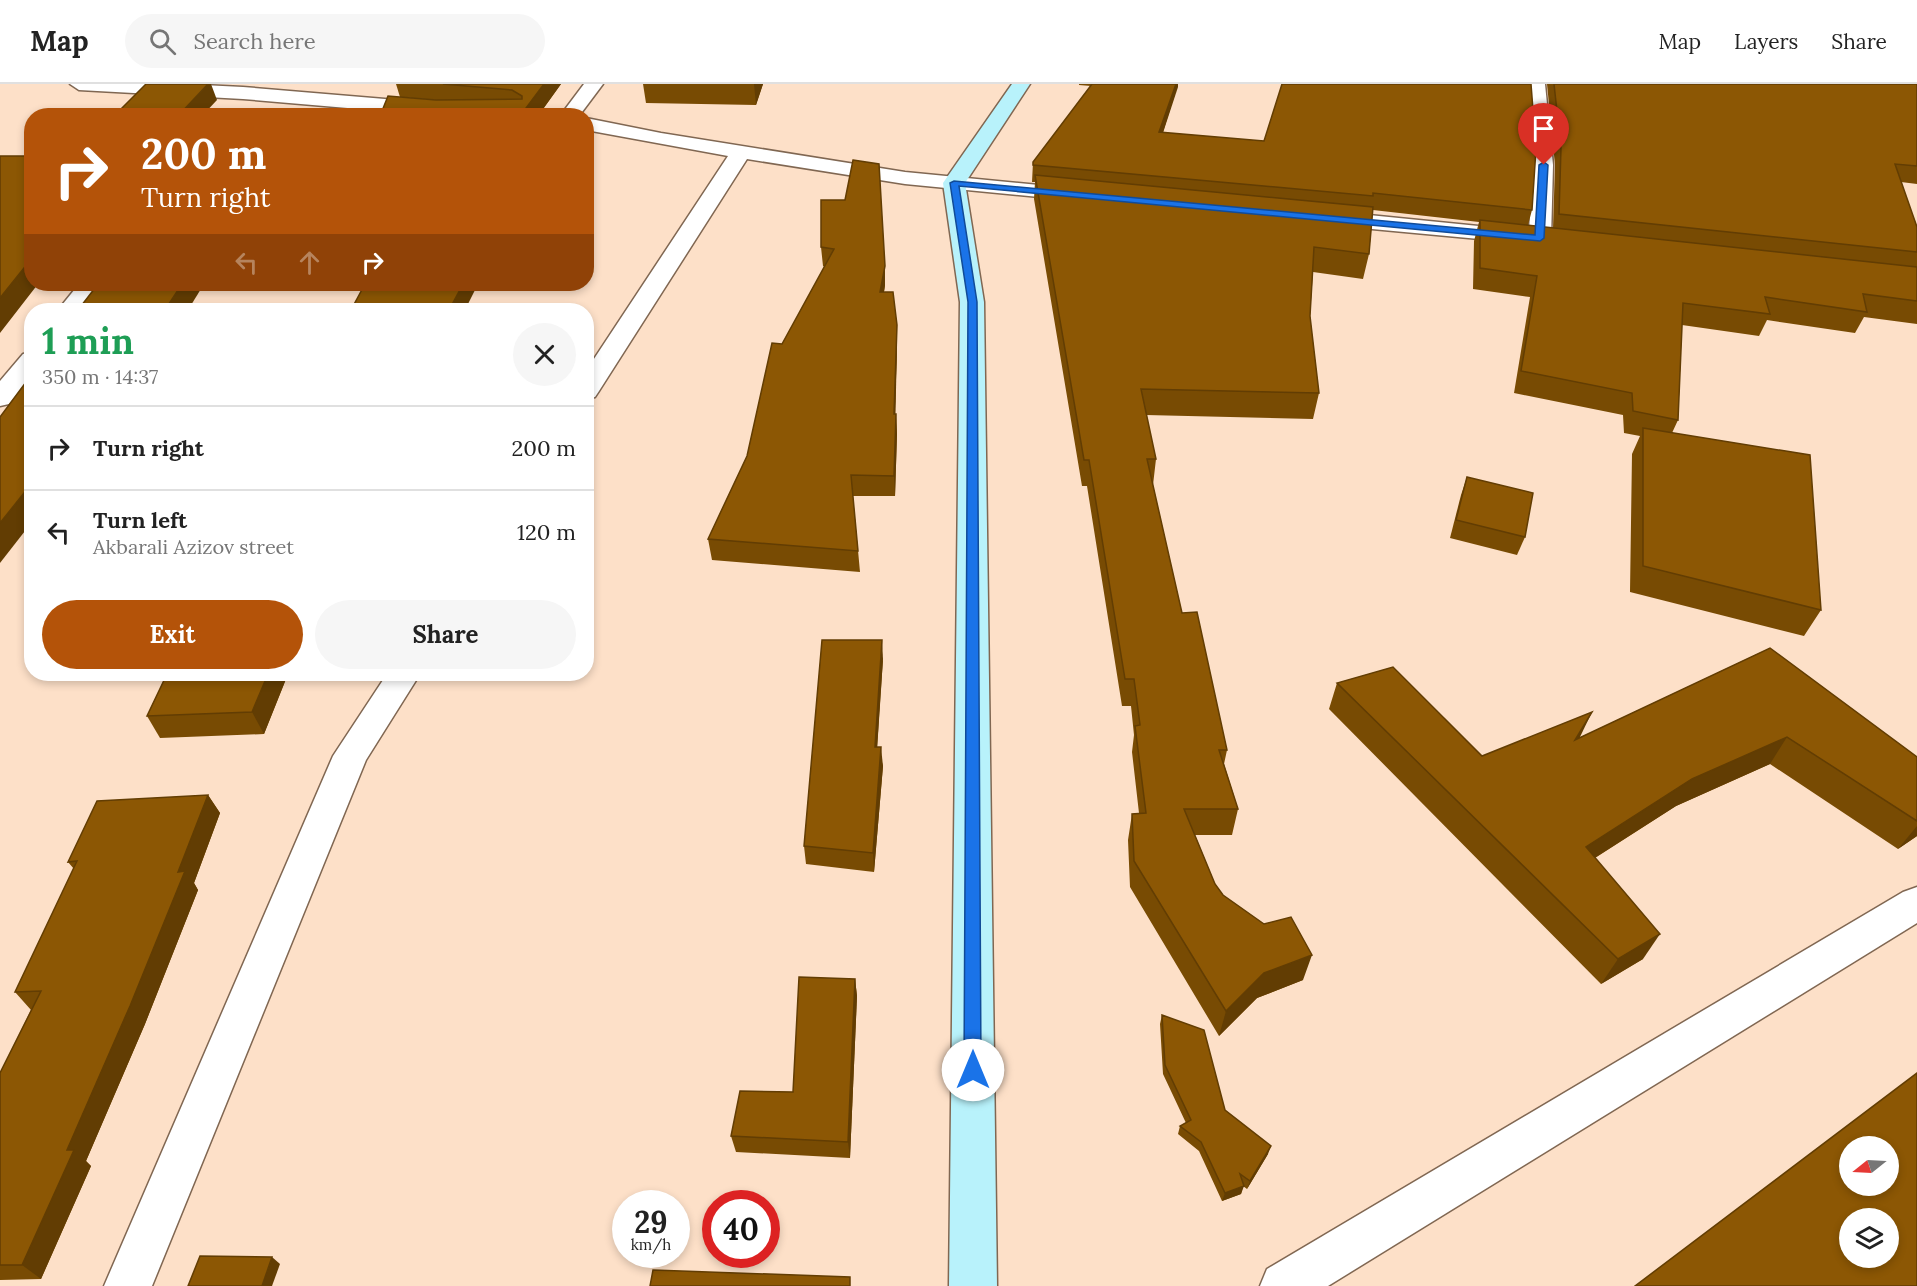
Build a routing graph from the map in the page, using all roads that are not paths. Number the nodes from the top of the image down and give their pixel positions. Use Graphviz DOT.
graph roads {
  1 [pos="79,84"];
  2 [pos="594,84"];
  3 [pos="1021,84"];
  4 [pos="1536,84"];
  5 [pos="367,108"];
  6 [pos="575,108"];
  7 [pos="594,126"];
  8 [pos="742,150"];
  9 [pos="954,183"];
  10 [pos="1106,197"];
  11 [pos="1305,216"];
  12 [pos="1540,238"];
  13 [pos="1563,240"];
  14 [pos="85,291"];
  15 [pos="76,303"];
  16 [pos="24,369"];
  17 [pos="594,379"];
  18 [pos="0,398"];
  19 [pos="399,681"];
  20 [pos="1917,903"];
  21 [pos="128,1286"];
  22 [pos="973,1286"];
  23 [pos="1284,1286"];
  1 -- 5 [label="street"];
  2 -- 6 [label="street"];
  3 -- 9 [label="street"];
  4 -- 12 [label="street"];
  7 -- 8 [label="street"];
  8 -- 9 [label="street"];
  8 -- 17 [label="street"];
  9 -- 10 [label="street"];
  9 -- 22 [label="street"];
  11 -- 12 [label="street"];
  12 -- 13 [label="street"];
  14 -- 15 [label="street"];
  16 -- 18 [label="street"];
  19 -- 21 [label="street"];
  20 -- 23 [label="street"];
}
